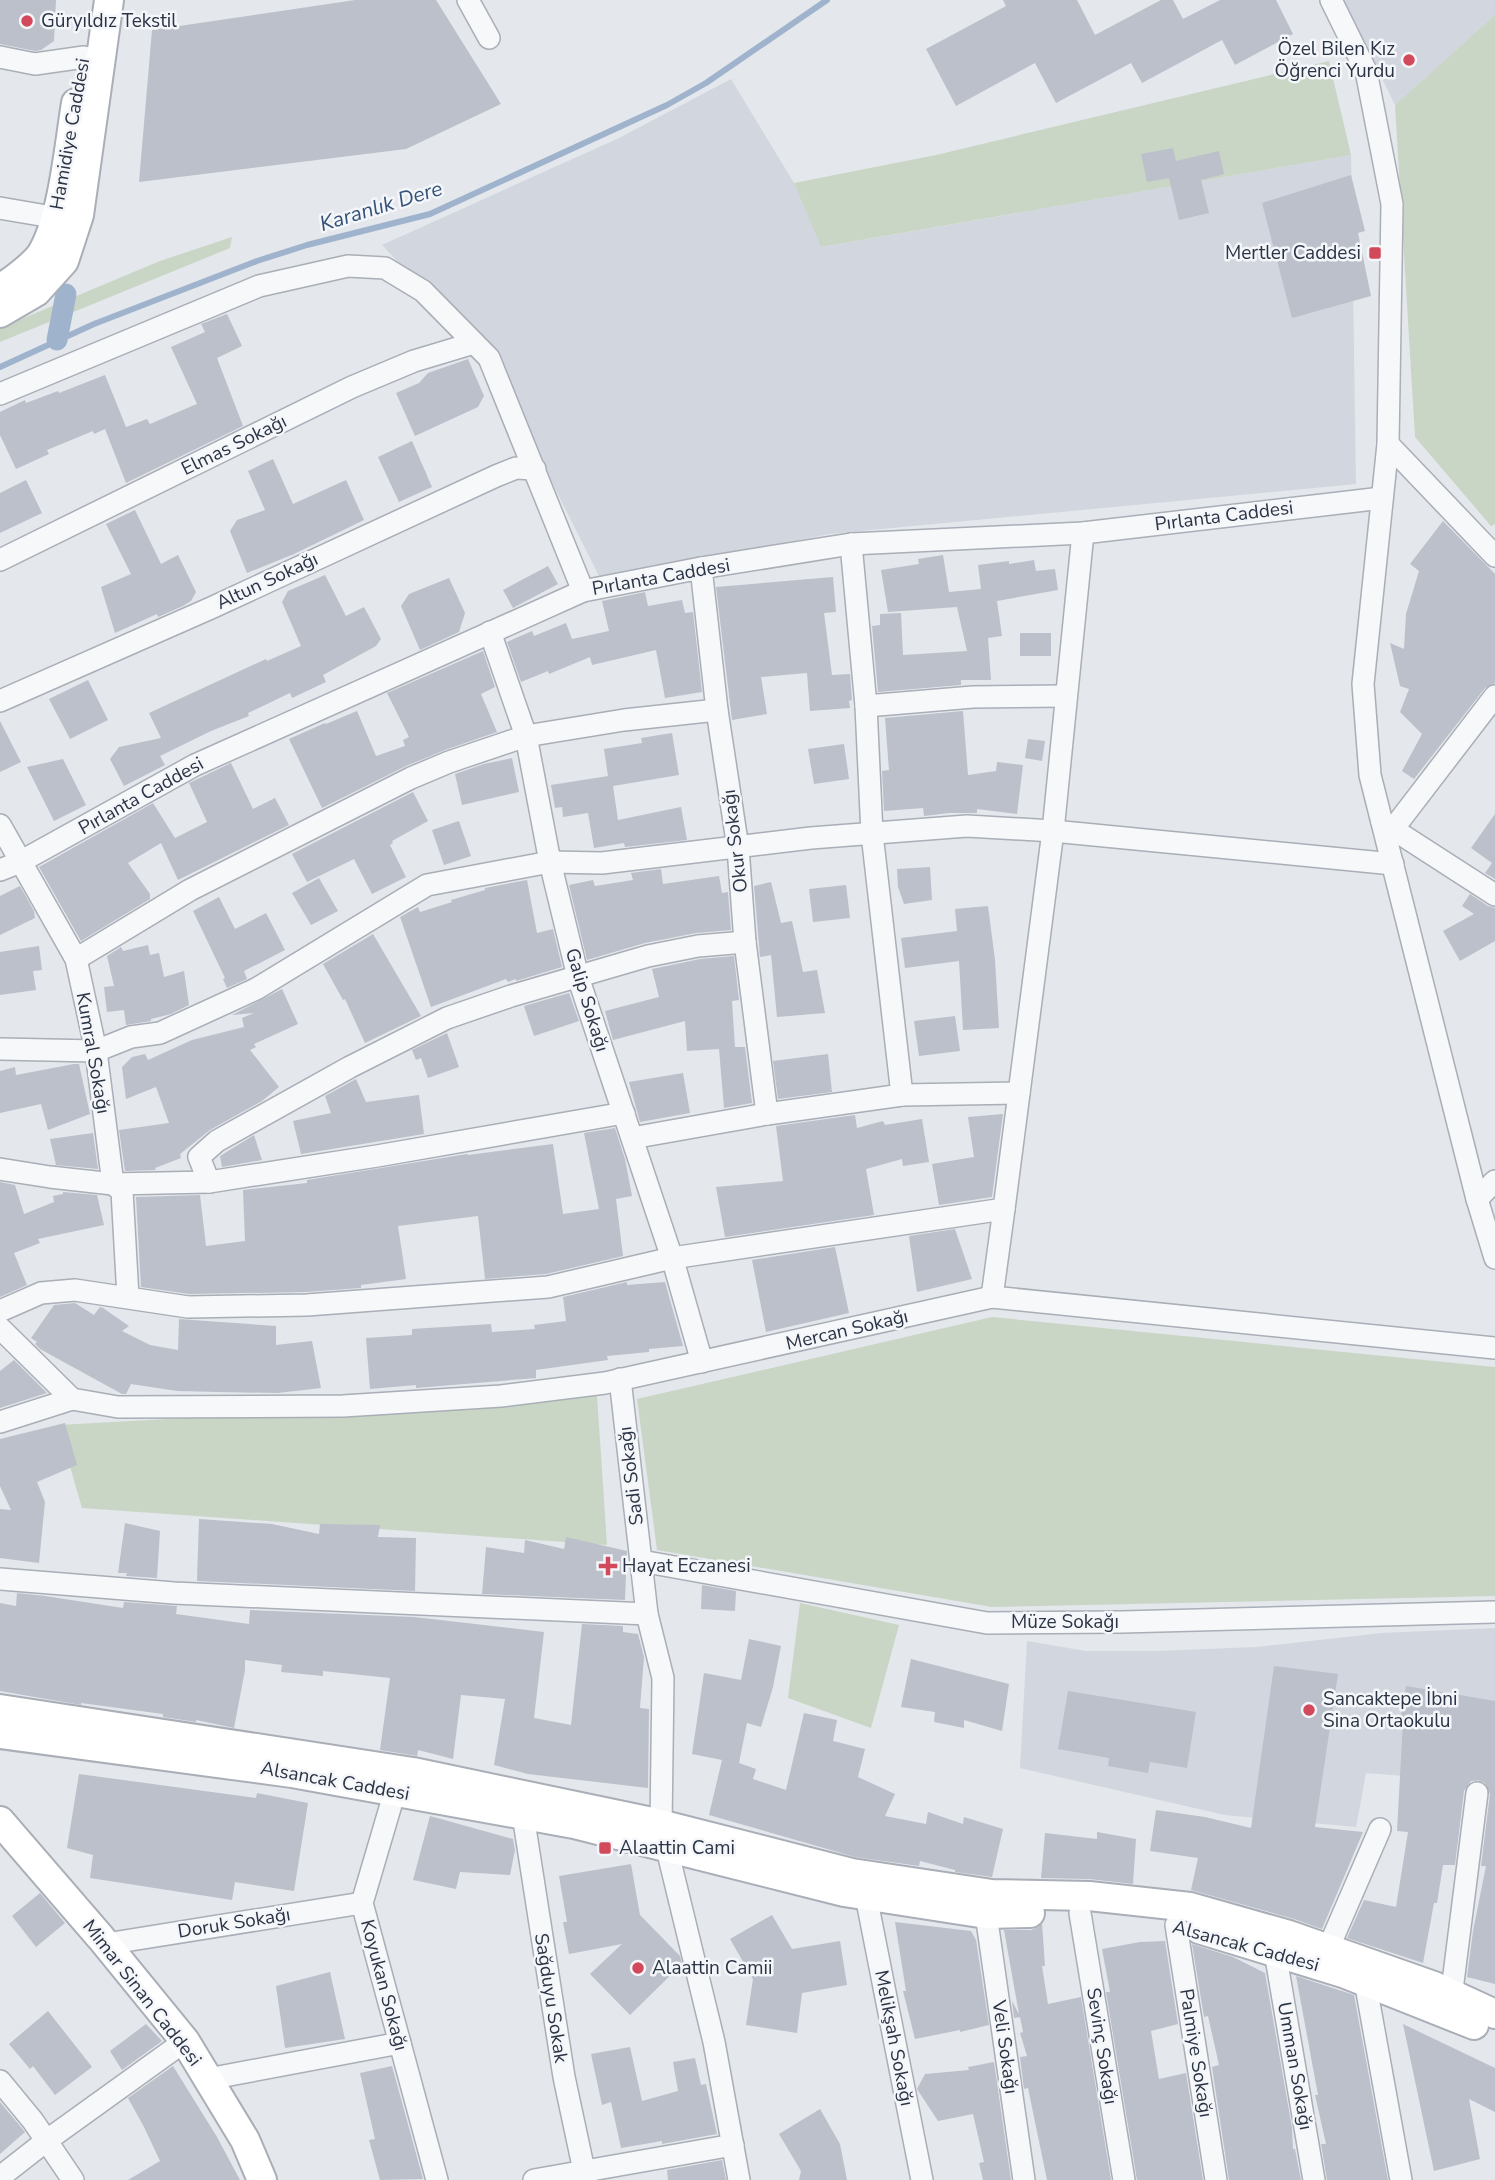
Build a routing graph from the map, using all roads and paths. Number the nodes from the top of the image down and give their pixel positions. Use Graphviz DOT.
graph roads {
  1 [pos="90,0"];
  2 [pos="109,0"];
  3 [pos="468,0"];
  4 [pos="1331,0"];
  5 [pos="489,38"];
  6 [pos="0,57"];
  7 [pos="92,58"];
  8 [pos="0,208"];
  9 [pos="67,219"];
  10 [pos="0,288"];
  11 [pos="0,313"];
  12 [pos="474,343"];
  13 [pos="0,394"];
  14 [pos="1388,444"];
  15 [pos="535,469"];
  16 [pos="1382,498"];
  17 [pos="1083,533"];
  18 [pos="852,544"];
  19 [pos="1495,556"];
  20 [pos="0,561"];
  21 [pos="701,568"];
  22 [pos="583,591"];
  23 [pos="490,632"];
  24 [pos="1066,696"];
  25 [pos="1495,696"];
  26 [pos="0,701"];
  27 [pos="866,706"];
  28 [pos="717,710"];
  29 [pos="1487,722"];
  30 [pos="526,736"];
  31 [pos="0,825"];
  32 [pos="1388,826"];
  33 [pos="1053,831"];
  34 [pos="873,834"];
  35 [pos="738,848"];
  36 [pos="20,862"];
  37 [pos="550,862"];
  38 [pos="1393,864"];
  39 [pos="0,870"];
  40 [pos="1495,895"];
  41 [pos="745,942"];
  42 [pos="76,959"];
  43 [pos="578,977"];
  44 [pos="0,1049"];
  45 [pos="96,1051"];
  46 [pos="1019,1093"];
  47 [pos="902,1095"];
  48 [pos="624,1113"];
  49 [pos="768,1114"];
  50 [pos="632,1138"];
  51 [pos="0,1169"];
  52 [pos="1495,1181"];
  53 [pos="209,1182"];
  54 [pos="113,1184"];
  55 [pos="1478,1199"];
  56 [pos="1004,1209"];
  57 [pos="672,1258"];
  58 [pos="1495,1258"];
  59 [pos="128,1297"];
  60 [pos="992,1297"];
  61 [pos="0,1311"];
  62 [pos="0,1328"];
  63 [pos="1495,1348"];
  64 [pos="702,1362"];
  65 [pos="620,1379"];
  66 [pos="72,1399"];
  67 [pos="0,1422"];
  68 [pos="641,1562"];
  69 [pos="0,1579"];
  70 [pos="1495,1612"];
  71 [pos="647,1614"];
  72 [pos="0,1709"];
  73 [pos="0,1734"];
  74 [pos="395,1791"];
  75 [pos="1477,1793"];
  76 [pos="523,1815"];
  77 [pos="1380,1829"];
  78 [pos="5,1836"];
  79 [pos="664,1837"];
  80 [pos="866,1896"];
  81 [pos="362,1903"];
  82 [pos="986,1903"];
  83 [pos="1080,1913"];
  84 [pos="1176,1925"];
  85 [pos="106,1944"];
  86 [pos="1328,1949"];
  87 [pos="1275,1952"];
  88 [pos="1365,1981"];
  89 [pos="1450,2005"];
  90 [pos="1495,2014"];
  91 [pos="1495,2033"];
  92 [pos="185,2041"];
  93 [pos="400,2043"];
  94 [pos="208,2079"];
  95 [pos="0,2081"];
  96 [pos="46,2141"];
  97 [pos="733,2145"];
  98 [pos="585,2176"];
  99 [pos="0,2177"];
  100 [pos="73,2180"];
  101 [pos="262,2180"];
  102 [pos="436,2180"];
  103 [pos="534,2180"];
  104 [pos="739,2180"];
  105 [pos="922,2180"];
  106 [pos="1024,2180"];
  107 [pos="1125,2180"];
  108 [pos="1216,2180"];
  109 [pos="1314,2180"];
  110 [pos="1401,2180"];
  1 -- 7 [label="street, Hamidiye Caddesi"];
  2 -- 7 [label="street"];
  3 -- 5 [label="street"];
  4 -- 14 [label="street"];
  6 -- 7 [label="street"];
  7 -- 9 [label="street, Hamidiye Caddesi"];
  8 -- 9 [label="street"];
  9 -- 10 [label="street, Hamidiye Caddesi"];
  9 -- 11 [label="street"];
  12 -- 13 [label="street"];
  12 -- 15 [label="street"];
  12 -- 20 [label="street, Elmas Sokağı"];
  14 -- 16 [label="street"];
  14 -- 19 [label="street"];
  15 -- 22 [label="street"];
  15 -- 26 [label="street, Altun Sokağı"];
  16 -- 17 [label="street, Pırlanta Caddesi"];
  16 -- 32 [label="street"];
  17 -- 18 [label="street, Pırlanta Caddesi"];
  17 -- 24 [label="street"];
  18 -- 21 [label="street, Pırlanta Caddesi"];
  18 -- 27 [label="street"];
  21 -- 22 [label="street, Pırlanta Caddesi"];
  21 -- 28 [label="street, Okur Sokağı"];
  22 -- 23 [label="street, Pırlanta Caddesi"];
  23 -- 30 [label="street, Galip Sokağı"];
  23 -- 36 [label="street, Pırlanta Caddesi"];
  24 -- 27 [label="street"];
  24 -- 33 [label="street"];
  25 -- 29 [label="street"];
  27 -- 34 [label="street"];
  28 -- 30 [label="street"];
  28 -- 35 [label="street, Okur Sokağı"];
  29 -- 32 [label="street"];
  30 -- 37 [label="street, Galip Sokağı"];
  30 -- 42 [label="street"];
  31 -- 36 [label="street, Kumral Sokağı"];
  32 -- 38 [label="street"];
  32 -- 40 [label="street"];
  33 -- 34 [label="street"];
  33 -- 38 [label="street"];
  33 -- 46 [label="street"];
  34 -- 35 [label="street"];
  34 -- 47 [label="street"];
  35 -- 37 [label="street"];
  35 -- 41 [label="street, Okur Sokağı"];
  36 -- 39 [label="street, Pırlanta Caddesi"];
  36 -- 42 [label="street, Kumral Sokağı"];
  37 -- 43 [label="street, Galip Sokağı"];
  37 -- 45 [label="street"];
  38 -- 55 [label="street"];
  41 -- 43 [label="street"];
  41 -- 49 [label="street, Okur Sokağı"];
  42 -- 45 [label="street, Kumral Sokağı"];
  43 -- 48 [label="street, Galip Sokağı"];
  43 -- 53 [label="street"];
  44 -- 45 [label="street"];
  45 -- 54 [label="street, Kumral Sokağı"];
  46 -- 47 [label="street"];
  46 -- 56 [label="street"];
  47 -- 49 [label="street"];
  48 -- 50 [label="street, Galip Sokağı"];
  48 -- 53 [label="street"];
  49 -- 50 [label="street"];
  50 -- 57 [label="street, Galip Sokağı"];
  51 -- 54 [label="street"];
  52 -- 55 [label="street"];
  53 -- 54 [label="street"];
  54 -- 59 [label="street, Kumral Sokağı"];
  55 -- 58 [label="street"];
  56 -- 57 [label="street"];
  56 -- 60 [label="street"];
  57 -- 59 [label="street"];
  57 -- 64 [label="street, Galip Sokağı"];
  59 -- 61 [label="street"];
  60 -- 63 [label="street, Mercan Sokağı"];
  60 -- 64 [label="street, Mercan Sokağı"];
  62 -- 66 [label="street"];
  64 -- 65 [label="street, Mercan Sokağı"];
  65 -- 66 [label="street, Mercan Sokağı"];
  65 -- 68 [label="street, Sadi Sokağı"];
  66 -- 67 [label="street"];
  68 -- 70 [label="street, Müze Sokağı"];
  68 -- 71 [label="street, Sadi Sokağı"];
  69 -- 71 [label="street"];
  71 -- 79 [label="street, Sadi Sokağı"];
  72 -- 79 [label="street, Alsancak Caddesi"];
  73 -- 74 [label="street, Alsancak Caddesi"];
  74 -- 76 [label="street, Alsancak Caddesi"];
  74 -- 81 [label="street, Koyukan Sokağı"];
  75 -- 89 [label="street"];
  76 -- 79 [label="street, Alsancak Caddesi"];
  76 -- 98 [label="street, Sağduyu Sokak"];
  77 -- 86 [label="street"];
  78 -- 85 [label="street, Mimar Sinan Caddesi"];
  79 -- 80 [label="street, Alsancak Caddesi"];
  79 -- 82 [label="street, Alsancak Caddesi"];
  79 -- 97 [label="street, Sadi Sokağı"];
  80 -- 82 [label="street, Alsancak Caddesi"];
  80 -- 105 [label="street, Melikşah Sokağı"];
  81 -- 85 [label="street, Doruk Sokağı"];
  81 -- 93 [label="street, Koyukan Sokağı"];
  82 -- 83 [label="street, Alsancak Caddesi"];
  82 -- 86 [label="street, Alsancak Caddesi"];
  82 -- 106 [label="street, Veli Sokağı"];
  83 -- 84 [label="street, Alsancak Caddesi"];
  83 -- 107 [label="street, Sevinç Sokağı"];
  84 -- 87 [label="street, Alsancak Caddesi"];
  84 -- 108 [label="street, Palmiye Sokağı"];
  85 -- 92 [label="street, Mimar Sinan Caddesi"];
  86 -- 89 [label="street, Alsancak Caddesi"];
  87 -- 88 [label="street, Alsancak Caddesi"];
  87 -- 109 [label="street, Umman Sokağı"];
  88 -- 89 [label="street, Alsancak Caddesi"];
  88 -- 110 [label="street"];
  89 -- 90 [label="street, Alsancak Caddesi"];
  89 -- 91 [label="street, Alsancak Caddesi"];
  92 -- 94 [label="street, Mimar Sinan Caddesi"];
  92 -- 96 [label="street"];
  93 -- 94 [label="street"];
  93 -- 102 [label="street, Koyukan Sokağı"];
  94 -- 101 [label="street, Mimar Sinan Caddesi"];
  95 -- 96 [label="street"];
  96 -- 99 [label="street"];
  96 -- 100 [label="street"];
  97 -- 98 [label="street"];
  97 -- 104 [label="street, Sadi Sokağı"];
  98 -- 103 [label="street"];
}
